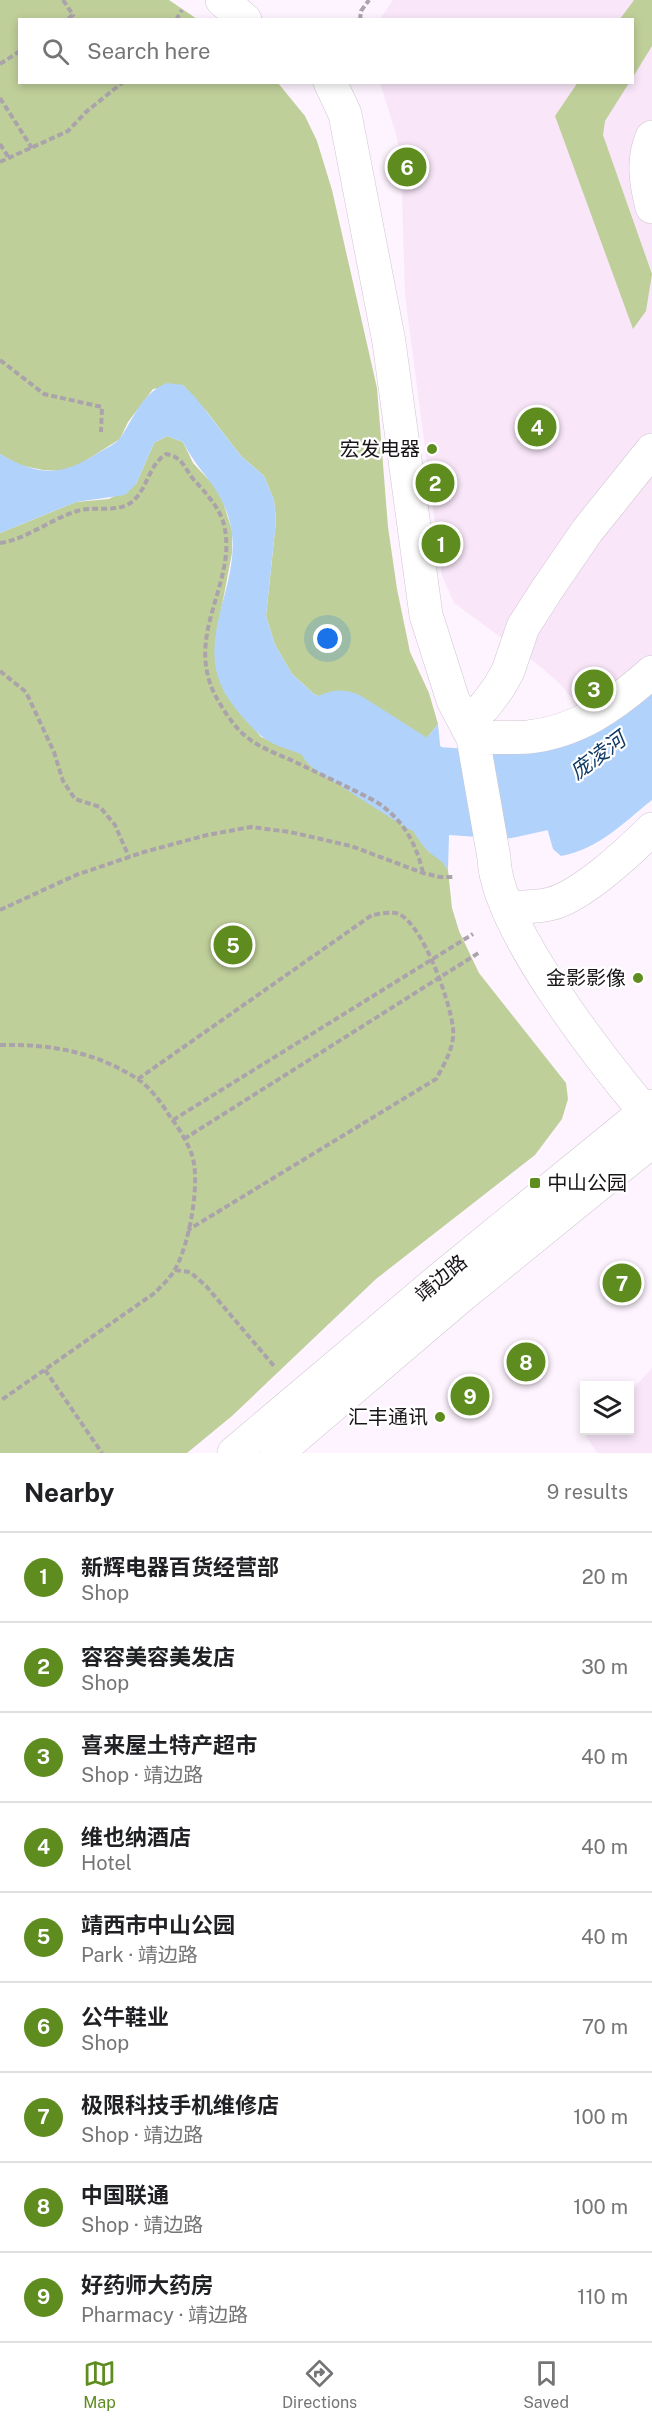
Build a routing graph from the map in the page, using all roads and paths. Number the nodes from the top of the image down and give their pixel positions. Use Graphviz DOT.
graph roads {
  1 [pos="63,0"];
  2 [pos="222,0"];
  3 [pos="369,0"];
  4 [pos="69,18"];
  5 [pos="243,18"];
  6 [pos="360,18"];
  7 [pos="18,52"];
  8 [pos="0,62"];
  9 [pos="121,84"];
  10 [pos="331,84"];
  11 [pos="0,98"];
  12 [pos="0,144"];
  13 [pos="651,146"];
  14 [pos="32,148"];
  15 [pos="9,158"];
  16 [pos="0,162"];
  17 [pos="652,207"];
  18 [pos="0,360"];
  19 [pos="101,432"];
  20 [pos="652,450"];
  21 [pos="0,543"];
  22 [pos="0,671"];
  23 [pos="652,672"];
  24 [pos="470,738"];
  25 [pos="652,829"];
  26 [pos="129,857"];
  27 [pos="494,866"];
  28 [pos="423,873"];
  29 [pos="508,908"];
  30 [pos="0,910"];
  31 [pos="473,924"];
  32 [pos="476,932"];
  33 [pos="480,952"];
  34 [pos="485,959"];
  35 [pos="430,962"];
  36 [pos="439,979"];
  37 [pos="0,1045"];
  38 [pos="138,1079"];
  39 [pos="172,1120"];
  40 [pos="650,1120"];
  41 [pos="184,1139"];
  42 [pos="188,1230"];
  43 [pos="175,1270"];
  44 [pos="45,1370"];
  45 [pos="278,1372"];
  46 [pos="0,1401"];
  47 [pos="102,1453"];
  48 [pos="234,1453"];
  49 [pos="277,1453"];
  1 -- 4 [label="path"];
  2 -- 5 [label="street"];
  3 -- 6 [label="path"];
  7 -- 8 [label="path"];
  9 -- 14 [label="path"];
  10 -- 24 [label="street"];
  11 -- 14 [label="path"];
  12 -- 15 [label="path"];
  13 -- 17 [label="street"];
  14 -- 15 [label="path"];
  15 -- 16 [label="path"];
  18 -- 19 [label="path"];
  20 -- 24 [label="street"];
  21 -- 28 [label="path"];
  22 -- 26 [label="path"];
  23 -- 24 [label="street"];
  24 -- 27 [label="street"];
  25 -- 29 [label="street"];
  26 -- 28 [label="path"];
  26 -- 30 [label="path"];
  27 -- 28 [label="path"];
  27 -- 29 [label="street"];
  29 -- 40 [label="street"];
  31 -- 32 [label="path"];
  32 -- 33 [label="path"];
  32 -- 35 [label="path"];
  33 -- 34 [label="path"];
  33 -- 36 [label="path"];
  35 -- 36 [label="path"];
  35 -- 38 [label="path"];
  35 -- 39 [label="path"];
  36 -- 41 [label="path"];
  36 -- 42 [label="path"];
  37 -- 38 [label="path"];
  38 -- 39 [label="path"];
  39 -- 41 [label="path"];
  40 -- 48 [label="street, 靖边路"];
  40 -- 49 [label="street, 靖边路"];
  41 -- 42 [label="path"];
  42 -- 43 [label="path"];
  43 -- 44 [label="path"];
  43 -- 45 [label="path"];
  44 -- 46 [label="path"];
  44 -- 47 [label="path"];
}
